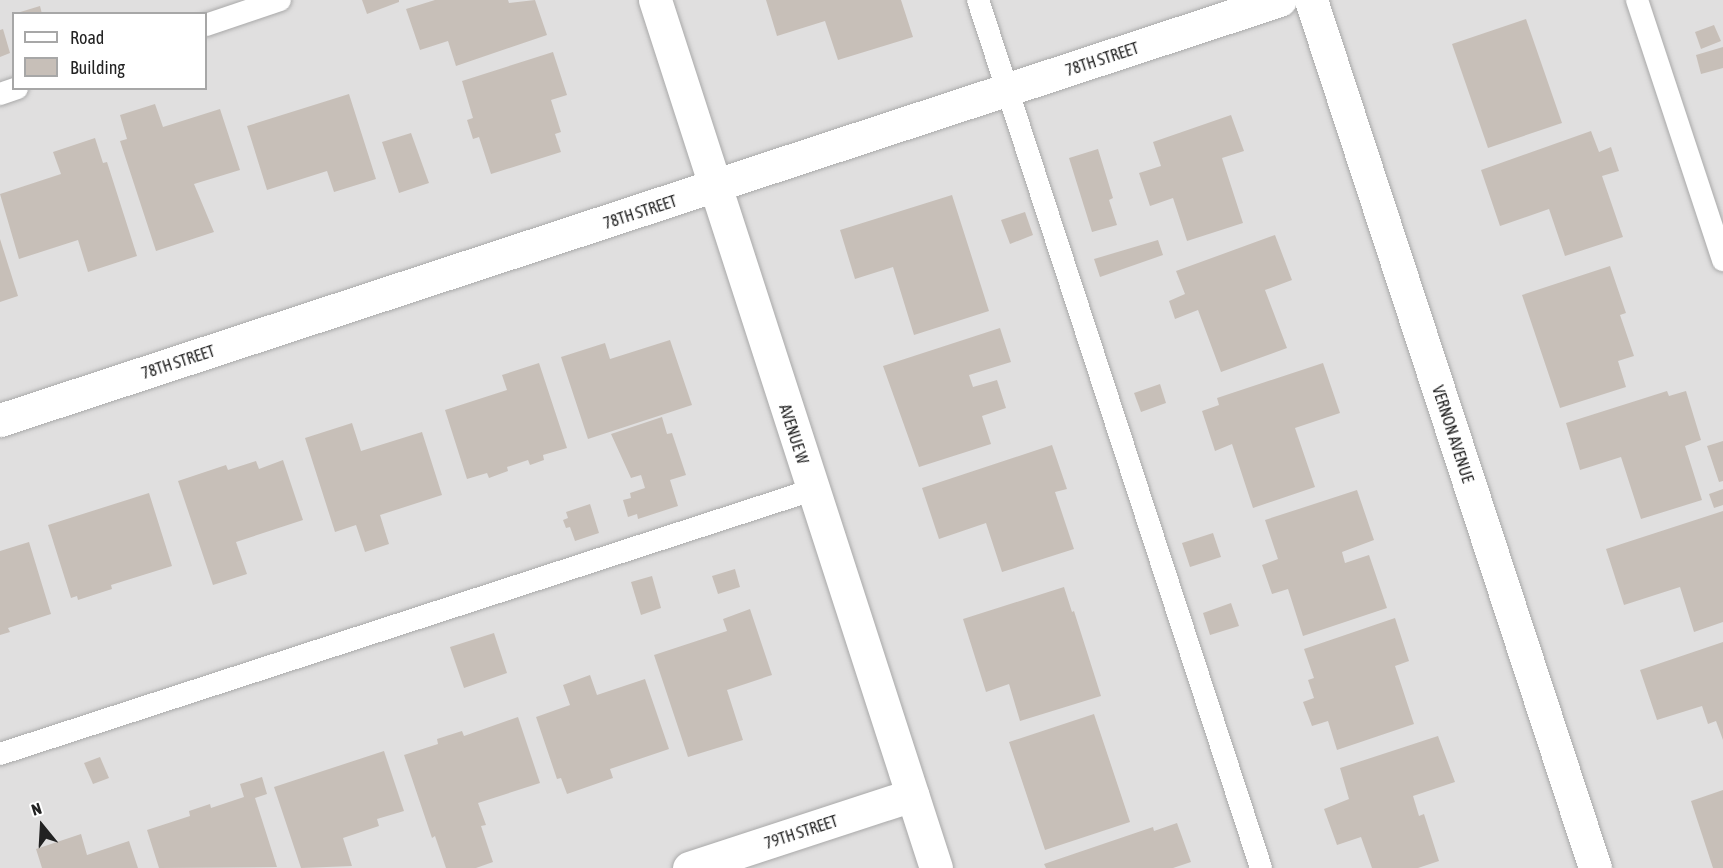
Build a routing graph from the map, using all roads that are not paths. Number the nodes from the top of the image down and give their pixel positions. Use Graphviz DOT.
graph roads {
  1 [pos="280,0"];
  2 [pos="655,0"];
  3 [pos="978,0"];
  4 [pos="1280,0"];
  5 [pos="1311,0"];
  6 [pos="1637,0"];
  7 [pos="207,25"];
  8 [pos="1007,91"];
  9 [pos="715,187"];
  10 [pos="1723,260"];
  11 [pos="0,420"];
  12 [pos="812,490"];
  13 [pos="0,754"];
  14 [pos="912,795"];
  15 [pos="689,868"];
  16 [pos="936,868"];
  17 [pos="1261,868"];
  18 [pos="1595,868"];
  1 -- 7 [label="lane"];
  2 -- 9 [label="street, AVENUE W"];
  3 -- 8 [label="lane"];
  4 -- 8 [label="street, 78TH STREET"];
  5 -- 18 [label="street, VERNON AVENUE"];
  6 -- 10 [label="lane"];
  8 -- 9 [label="street, 78TH STREET"];
  8 -- 17 [label="lane"];
  9 -- 11 [label="street, 78TH STREET"];
  9 -- 12 [label="street, AVENUE W"];
  12 -- 13 [label="lane"];
  12 -- 14 [label="street, AVENUE W"];
  14 -- 15 [label="street, 79TH STREET"];
  14 -- 16 [label="street, AVENUE W"];
}
